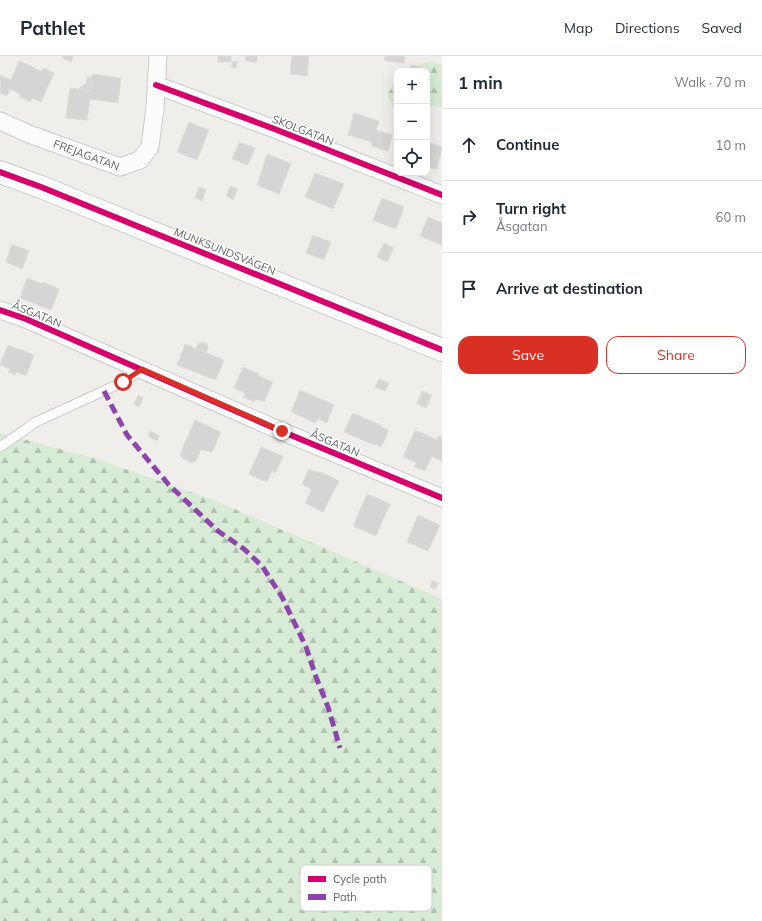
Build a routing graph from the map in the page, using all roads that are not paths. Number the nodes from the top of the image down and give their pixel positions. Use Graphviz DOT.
graph roads {
  1 [pos="158,56"];
  2 [pos="156,85"];
  3 [pos="0,121"];
  4 [pos="0,172"];
  5 [pos="442,195"];
  6 [pos="0,310"];
  7 [pos="442,350"];
  8 [pos="142,369"];
  9 [pos="0,447"];
  10 [pos="442,498"];
  1 -- 2 [label="street, FREJAGATAN"];
  2 -- 3 [label="street, FREJAGATAN"];
  2 -- 5 [label="street, SKOLGATAN"];
  4 -- 7 [label="street, MUNKSUNDSVÄGEN"];
  6 -- 8 [label="street, ÅSGATAN"];
  8 -- 9 [label="lane"];
  8 -- 10 [label="street, ÅSGATAN"];
}
